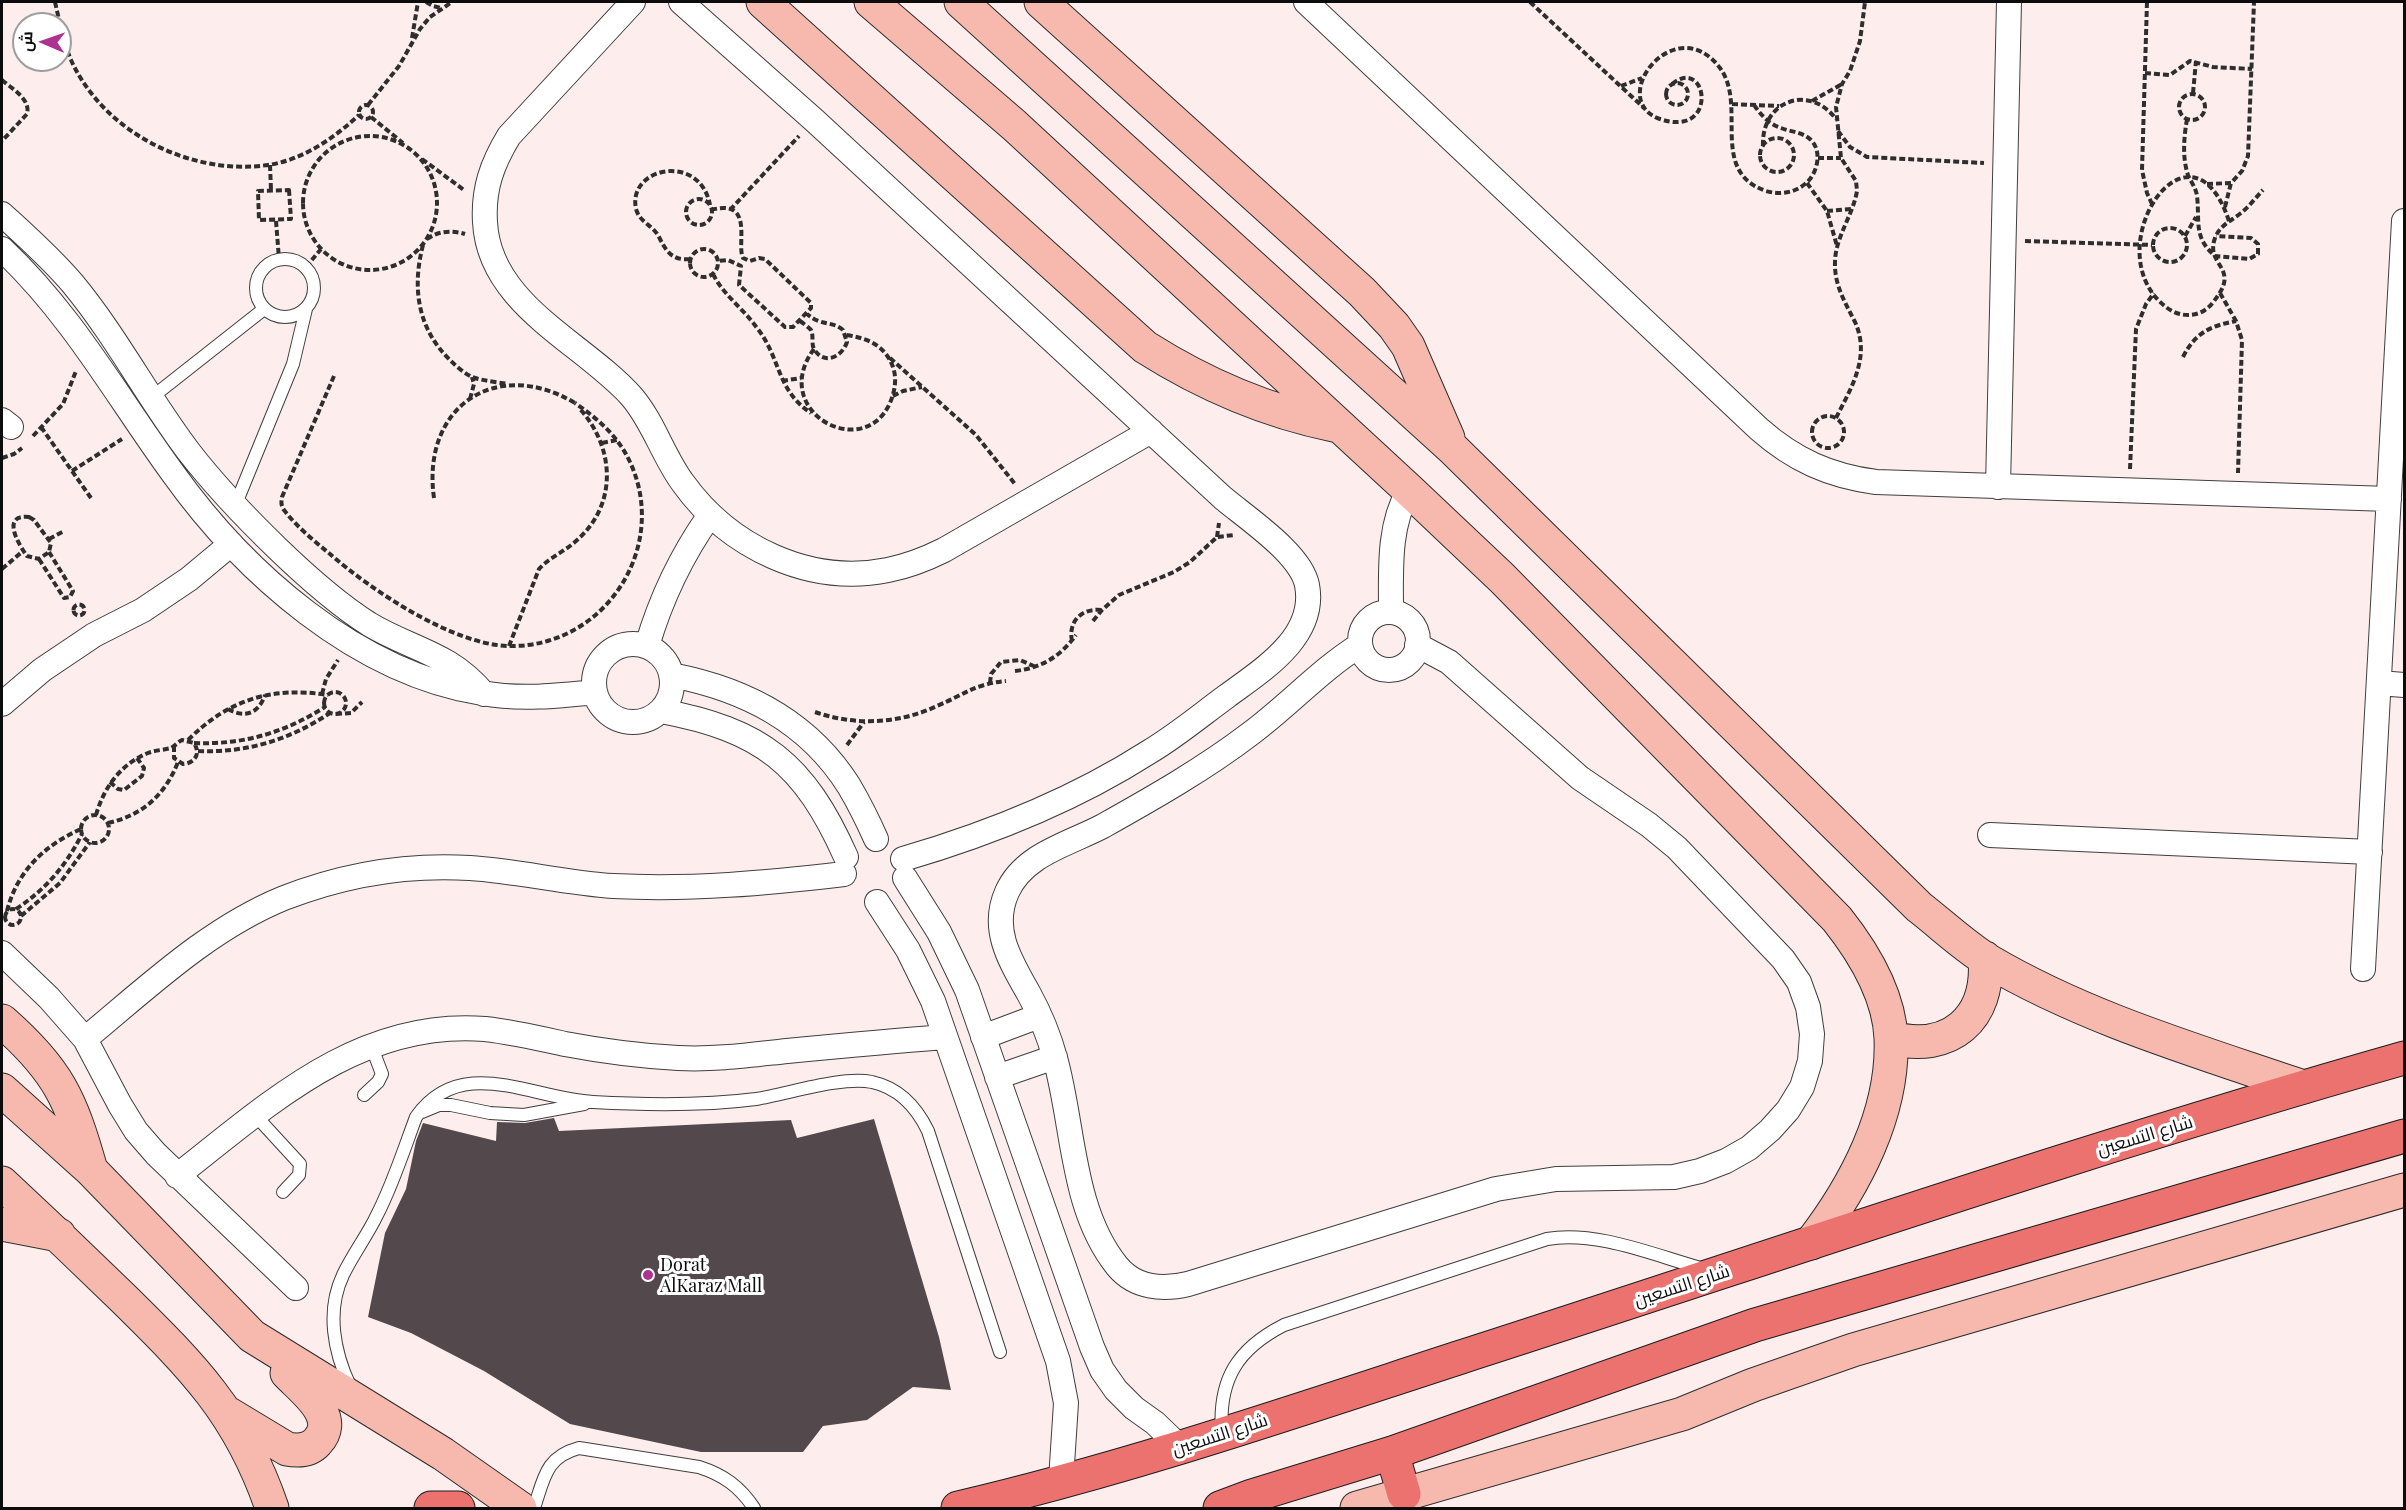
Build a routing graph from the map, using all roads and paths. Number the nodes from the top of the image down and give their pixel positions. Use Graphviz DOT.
graph roads {
  1 [pos="418,2"];
  2 [pos="426,2"];
  3 [pos="452,2"];
  4 [pos="633,2"];
  5 [pos="681,2"];
  6 [pos="763,2"];
  7 [pos="871,2"];
  8 [pos="961,2"];
  9 [pos="1041,2"];
  10 [pos="1306,2"];
  11 [pos="1530,2"];
  12 [pos="1865,2"];
  13 [pos="2009,2"];
  14 [pos="2147,2"];
  15 [pos="2254,2"];
  16 [pos="442,8"];
  17 [pos="412,42"];
  18 [pos="2196,61"];
  19 [pos="72,62"];
  20 [pos="2252,69"];
  21 [pos="2145,74"];
  22 [pos="1642,78"];
  23 [pos="2,80"];
  24 [pos="1672,84"];
  25 [pos="1842,84"];
  26 [pos="1620,87"];
  27 [pos="2193,93"];
  28 [pos="1812,101"];
  29 [pos="1732,104"];
  30 [pos="368,105"];
  31 [pos="1754,105"];
  32 [pos="1780,106"];
  33 [pos="1646,110"];
  34 [pos="359,115"];
  35 [pos="371,117"];
  36 [pos="1837,119"];
  37 [pos="2187,119"];
  38 [pos="814,120"];
  39 [pos="1767,120"];
  40 [pos="1781,128"];
  41 [pos="1838,130"];
  42 [pos="1780,138"];
  43 [pos="2,141"];
  44 [pos="1763,146"];
  45 [pos="418,155"];
  46 [pos="1818,158"];
  47 [pos="1841,158"];
  48 [pos="2005,163"];
  49 [pos="270,165"];
  50 [pos="2189,177"];
  51 [pos="1806,183"];
  52 [pos="2231,183"];
  53 [pos="2207,184"];
  54 [pos="271,190"];
  55 [pos="2263,190"];
  56 [pos="2152,204"];
  57 [pos="484,206"];
  58 [pos="2225,207"];
  59 [pos="711,208"];
  60 [pos="1852,209"];
  61 [pos="730,210"];
  62 [pos="1827,211"];
  63 [pos="2,214"];
  64 [pos="2196,217"];
  65 [pos="276,220"];
  66 [pos="2404,220"];
  67 [pos="2229,221"];
  68 [pos="2185,236"];
  69 [pos="2216,236"];
  70 [pos="2003,240"];
  71 [pos="425,242"];
  72 [pos="2140,245"];
  73 [pos="2152,246"];
  74 [pos="1837,247"];
  75 [pos="2,249"];
  76 [pos="321,249"];
  77 [pos="491,254"];
  78 [pos="2215,256"];
  79 [pos="279,259"];
  80 [pos="690,259"];
  81 [pos="718,261"];
  82 [pos="306,267"];
  83 [pos="713,274"];
  84 [pos="2154,293"];
  85 [pos="2220,293"];
  86 [pos="264,309"];
  87 [pos="306,309"];
  88 [pos="807,314"];
  89 [pos="800,321"];
  90 [pos="2236,321"];
  91 [pos="77,334"];
  92 [pos="846,335"];
  93 [pos="814,349"];
  94 [pos="887,356"];
  95 [pos="2183,357"];
  96 [pos="334,376"];
  97 [pos="472,376"];
  98 [pos="801,378"];
  99 [pos="782,381"];
  100 [pos="512,385"];
  101 [pos="923,387"];
  102 [pos="136,390"];
  103 [pos="893,396"];
  104 [pos="470,399"];
  105 [pos="575,403"];
  106 [pos="813,414"];
  107 [pos="1836,418"];
  108 [pos="1337,425"];
  109 [pos="41,427"];
  110 [pos="141,427"];
  111 [pos="1151,431"];
  112 [pos="617,440"];
  113 [pos="602,443"];
  114 [pos="1452,448"];
  115 [pos="2,458"];
  116 [pos="72,471"];
  117 [pos="1998,487"];
  118 [pos="1409,489"];
  119 [pos="2129,491"];
  120 [pos="2238,495"];
  121 [pos="90,498"];
  122 [pos="434,498"];
  123 [pos="2389,499"];
  124 [pos="1027,503"];
  125 [pos="235,506"];
  126 [pos="710,515"];
  127 [pos="64,531"];
  128 [pos="1217,537"];
  129 [pos="49,539"];
  130 [pos="231,544"];
  131 [pos="22,551"];
  132 [pos="48,552"];
  133 [pos="39,559"];
  134 [pos="2,569"];
  135 [pos="70,597"];
  136 [pos="76,605"];
  137 [pos="1102,610"];
  138 [pos="1391,612"];
  139 [pos="1093,621"];
  140 [pos="1076,636"];
  141 [pos="1072,641"];
  142 [pos="353,645"];
  143 [pos="1360,645"];
  144 [pos="1417,645"];
  145 [pos="509,646"];
  146 [pos="647,646"];
  147 [pos="1037,667"];
  148 [pos="1015,671"];
  149 [pos="671,675"];
  150 [pos="1006,681"];
  151 [pos="990,683"];
  152 [pos="2379,683"];
  153 [pos="2404,685"];
  154 [pos="595,692"];
  155 [pos="325,694"];
  156 [pos="484,694"];
  157 [pos="265,695"];
  158 [pos="362,702"];
  159 [pos="2,704"];
  160 [pos="325,707"];
  161 [pos="227,709"];
  162 [pos="809,710"];
  163 [pos="661,711"];
  164 [pos="330,713"];
  165 [pos="336,714"];
  166 [pos="188,740"];
  167 [pos="194,743"];
  168 [pos="174,747"];
  169 [pos="198,751"];
  170 [pos="137,758"];
  171 [pos="178,762"];
  172 [pos="110,782"];
  173 [pos="96,815"];
  174 [pos="108,823"];
  175 [pos="82,832"];
  176 [pos="1990,835"];
  177 [pos="876,839"];
  178 [pos="90,842"];
  179 [pos="2370,852"];
  180 [pos="845,865"];
  181 [pos="904,869"];
  182 [pos="877,902"];
  183 [pos="2,909"];
  184 [pos="8,909"];
  185 [pos="16,909"];
  186 [pos="21,916"];
  187 [pos="2,953"];
  188 [pos="1985,958"];
  189 [pos="2363,969"];
  190 [pos="1039,1016"];
  191 [pos="2,1021"];
  192 [pos="945,1036"];
  193 [pos="983,1037"];
  194 [pos="1891,1038"];
  195 [pos="85,1039"];
  196 [pos="371,1046"];
  197 [pos="1055,1057"];
  198 [pos="2404,1058"];
  199 [pos="997,1077"];
  200 [pos="2303,1087"];
  201 [pos="2,1090"];
  202 [pos="364,1095"];
  203 [pos="591,1102"];
  204 [pos="255,1115"];
  205 [pos="416,1117"];
  206 [pos="2404,1136"];
  207 [pos="91,1170"];
  208 [pos="177,1176"];
  209 [pos="2,1183"];
  210 [pos="2404,1191"];
  211 [pos="283,1192"];
  212 [pos="2,1224"];
  213 [pos="59,1235"];
  214 [pos="1811,1243"];
  215 [pos="1720,1274"];
  216 [pos="296,1288"];
  217 [pos="252,1336"];
  218 [pos="1000,1352"];
  219 [pos="361,1404"];
  220 [pos="227,1413"];
  221 [pos="1222,1434"];
  222 [pos="1181,1448"];
  223 [pos="1392,1453"];
  224 [pos="1061,1480"];
  225 [pos="1404,1494"];
  226 [pos="975,1506"];
  227 [pos="272,1509"];
  228 [pos="431,1509"];
  229 [pos="458,1509"];
  230 [pos="520,1509"];
  231 [pos="534,1509"];
  232 [pos="754,1509"];
  233 [pos="1221,1509"];
  234 [pos="1357,1509"];
  1 -- 17 [label="path"];
  2 -- 16 [label="path"];
  3 -- 16 [label="path"];
  4 -- 57 [label="street"];
  5 -- 38 [label="street"];
  6 -- 108 [label="main road"];
  7 -- 108 [label="main road"];
  8 -- 114 [label="main road"];
  9 -- 114 [label="main road"];
  10 -- 117 [label="street"];
  11 -- 26 [label="path"];
  12 -- 25 [label="path"];
  13 -- 48 [label="street"];
  14 -- 21 [label="path"];
  15 -- 20 [label="path"];
  16 -- 17 [label="path"];
  17 -- 30 [label="path"];
  18 -- 20 [label="path"];
  18 -- 21 [label="path"];
  18 -- 27 [label="path"];
  19 -- 49 [label="path"];
  20 -- 52 [label="path"];
  21 -- 56 [label="path"];
  22 -- 26 [label="path"];
  22 -- 29 [label="path"];
  22 -- 33 [label="path"];
  23 -- 43 [label="path"];
  24 -- 24 [label="path"];
  24 -- 33 [label="path"];
  25 -- 28 [label="path"];
  25 -- 36 [label="path"];
  26 -- 33 [label="path"];
  27 -- 37 [label="path"];
  27 -- 37 [label="path"];
  28 -- 32 [label="path"];
  28 -- 36 [label="path"];
  29 -- 31 [label="path"];
  29 -- 51 [label="path"];
  30 -- 34 [label="path"];
  30 -- 35 [label="path"];
  31 -- 32 [label="path"];
  31 -- 39 [label="path"];
  32 -- 39 [label="path"];
  34 -- 35 [label="path"];
  34 -- 49 [label="path"];
  35 -- 45 [label="path"];
  36 -- 41 [label="path"];
  37 -- 50 [label="path"];
  38 -- 61 [label="path"];
  38 -- 111 [label="street"];
  39 -- 40 [label="path"];
  39 -- 44 [label="path"];
  40 -- 42 [label="path"];
  40 -- 46 [label="path"];
  41 -- 47 [label="path"];
  41 -- 48 [label="path"];
  42 -- 44 [label="path"];
  42 -- 44 [label="path"];
  45 -- 57 [label="path"];
  45 -- 71 [label="path"];
  45 -- 76 [label="path"];
  46 -- 47 [label="path"];
  46 -- 51 [label="path"];
  47 -- 60 [label="path"];
  48 -- 70 [label="street"];
  49 -- 54 [label="path"];
  50 -- 53 [label="path"];
  50 -- 56 [label="path"];
  50 -- 64 [label="path"];
  51 -- 62 [label="path"];
  52 -- 53 [label="path"];
  52 -- 58 [label="path"];
  53 -- 58 [label="path"];
  54 -- 65 [label="path"];
  54 -- 65 [label="path"];
  55 -- 67 [label="path"];
  56 -- 72 [label="path"];
  57 -- 77 [label="street"];
  58 -- 67 [label="path"];
  59 -- 59 [label="path"];
  59 -- 61 [label="path"];
  59 -- 80 [label="path"];
  60 -- 62 [label="path"];
  60 -- 74 [label="path"];
  61 -- 88 [label="path"];
  62 -- 74 [label="path"];
  63 -- 102 [label="street"];
  64 -- 68 [label="path"];
  64 -- 78 [label="path"];
  65 -- 79 [label="path"];
  66 -- 123 [label="street"];
  67 -- 69 [label="path"];
  68 -- 73 [label="path"];
  68 -- 73 [label="path"];
  69 -- 78 [label="path"];
  69 -- 78 [label="path"];
  70 -- 72 [label="path"];
  70 -- 117 [label="street"];
  71 -- 76 [label="path"];
  71 -- 77 [label="path"];
  71 -- 97 [label="path"];
  72 -- 73 [label="path"];
  72 -- 84 [label="path"];
  74 -- 107 [label="path"];
  75 -- 91 [label="street"];
  76 -- 82 [label="path"];
  77 -- 126 [label="street"];
  78 -- 85 [label="path"];
  79 -- 82 [label="lane"];
  79 -- 86 [label="lane"];
  80 -- 81 [label="path"];
  80 -- 83 [label="path"];
  81 -- 83 [label="path"];
  81 -- 89 [label="path"];
  82 -- 87 [label="lane"];
  83 -- 99 [label="path"];
  84 -- 85 [label="path"];
  84 -- 119 [label="path"];
  85 -- 90 [label="path"];
  86 -- 87 [label="lane"];
  86 -- 102 [label="lane"];
  87 -- 125 [label="lane"];
  88 -- 89 [label="path"];
  88 -- 92 [label="path"];
  89 -- 93 [label="path"];
  90 -- 95 [label="path"];
  90 -- 120 [label="path"];
  91 -- 102 [label="street"];
  91 -- 109 [label="path"];
  92 -- 93 [label="path"];
  92 -- 94 [label="path"];
  93 -- 98 [label="path"];
  94 -- 101 [label="path"];
  94 -- 103 [label="path"];
  96 -- 145 [label="path"];
  97 -- 100 [label="path"];
  97 -- 104 [label="path"];
  98 -- 99 [label="path"];
  98 -- 106 [label="path"];
  99 -- 106 [label="path"];
  100 -- 104 [label="path"];
  100 -- 105 [label="path"];
  101 -- 103 [label="path"];
  101 -- 124 [label="path"];
  102 -- 110 [label="street"];
  102 -- 125 [label="street"];
  103 -- 106 [label="path"];
  104 -- 122 [label="path"];
  105 -- 112 [label="path"];
  105 -- 113 [label="path"];
  107 -- 107 [label="path"];
  108 -- 118 [label="main road"];
  109 -- 115 [label="path"];
  109 -- 116 [label="path"];
  110 -- 116 [label="path"];
  110 -- 130 [label="street"];
  111 -- 124 [label="street"];
  111 -- 181 [label="street"];
  112 -- 113 [label="path"];
  112 -- 145 [label="path"];
  113 -- 145 [label="path"];
  114 -- 188 [label="main road"];
  116 -- 121 [label="path"];
  117 -- 119 [label="street"];
  118 -- 138 [label="street"];
  118 -- 194 [label="main road"];
  119 -- 120 [label="street"];
  120 -- 123 [label="street"];
  123 -- 152 [label="street"];
  124 -- 126 [label="street"];
  125 -- 156 [label="street"];
  126 -- 146 [label="street"];
  127 -- 129 [label="path"];
  128 -- 137 [label="path"];
  129 -- 131 [label="path"];
  129 -- 132 [label="path"];
  130 -- 142 [label="street"];
  130 -- 159 [label="street"];
  131 -- 133 [label="path"];
  131 -- 134 [label="path"];
  132 -- 133 [label="path"];
  132 -- 135 [label="path"];
  133 -- 135 [label="path"];
  135 -- 136 [label="path"];
  137 -- 139 [label="path"];
  137 -- 141 [label="path"];
  138 -- 143 [label="street"];
  138 -- 144 [label="street"];
  140 -- 141 [label="path"];
  141 -- 147 [label="path"];
  142 -- 155 [label="path"];
  142 -- 156 [label="street"];
  143 -- 144 [label="street"];
  143 -- 190 [label="street"];
  144 -- 197 [label="street"];
  146 -- 149 [label="street"];
  146 -- 154 [label="street"];
  147 -- 148 [label="path"];
  147 -- 151 [label="path"];
  149 -- 163 [label="street"];
  149 -- 177 [label="street"];
  150 -- 151 [label="path"];
  151 -- 162 [label="path"];
  152 -- 153 [label="street"];
  152 -- 179 [label="street"];
  154 -- 156 [label="street"];
  154 -- 163 [label="street"];
  155 -- 157 [label="path"];
  155 -- 160 [label="path"];
  155 -- 165 [label="path"];
  157 -- 161 [label="path"];
  157 -- 161 [label="path"];
  158 -- 165 [label="path"];
  160 -- 164 [label="path"];
  160 -- 167 [label="path"];
  161 -- 166 [label="path"];
  163 -- 180 [label="street"];
  164 -- 165 [label="path"];
  164 -- 169 [label="path"];
  166 -- 167 [label="path"];
  166 -- 168 [label="path"];
  167 -- 169 [label="path"];
  168 -- 170 [label="path"];
  168 -- 171 [label="path"];
  169 -- 171 [label="path"];
  170 -- 172 [label="path"];
  170 -- 172 [label="path"];
  171 -- 174 [label="path"];
  172 -- 173 [label="path"];
  173 -- 174 [label="path"];
  173 -- 175 [label="path"];
  174 -- 178 [label="path"];
  175 -- 178 [label="path"];
  175 -- 184 [label="path"];
  175 -- 185 [label="path"];
  176 -- 179 [label="street"];
  177 -- 180 [label="street"];
  177 -- 181 [label="street"];
  178 -- 186 [label="path"];
  179 -- 189 [label="street"];
  180 -- 182 [label="street"];
  180 -- 195 [label="street"];
  181 -- 182 [label="street"];
  181 -- 193 [label="street"];
  182 -- 192 [label="street"];
  183 -- 184 [label="path"];
  184 -- 185 [label="path"];
  184 -- 186 [label="path"];
  185 -- 186 [label="path"];
  187 -- 195 [label="street"];
  188 -- 194 [label="main road"];
  188 -- 200 [label="main road"];
  190 -- 193 [label="street"];
  190 -- 197 [label="street"];
  191 -- 207 [label="main road"];
  192 -- 196 [label="street"];
  192 -- 224 [label="street"];
  193 -- 199 [label="street"];
  194 -- 214 [label="main road"];
  195 -- 208 [label="street"];
  196 -- 202 [label="lane"];
  196 -- 204 [label="street"];
  197 -- 199 [label="street"];
  198 -- 200 [label="main road, شارع التسعين"];
  199 -- 222 [label="street"];
  200 -- 214 [label="main road, شارع التسعين"];
  201 -- 207 [label="main road"];
  203 -- 205 [label="lane"];
  203 -- 205 [label="lane"];
  203 -- 218 [label="lane"];
  204 -- 208 [label="street"];
  204 -- 211 [label="lane"];
  205 -- 219 [label="lane"];
  206 -- 223 [label="main road"];
  207 -- 217 [label="main road"];
  208 -- 216 [label="street"];
  209 -- 213 [label="main road"];
  210 -- 225 [label="main road"];
  212 -- 213 [label="main road"];
  213 -- 220 [label="main road"];
  214 -- 215 [label="main road, شارع التسعين"];
  215 -- 221 [label="main road, شارع التسعين"];
  215 -- 221 [label="lane"];
  217 -- 219 [label="main road"];
  217 -- 220 [label="main road"];
  219 -- 230 [label="main road"];
  220 -- 227 [label="main road"];
  221 -- 222 [label="main road, شارع التسعين"];
  222 -- 224 [label="main road, شارع التسعين"];
  223 -- 225 [label="main road"];
  223 -- 233 [label="main road"];
  224 -- 226 [label="main road, شارع التسعين"];
  225 -- 234 [label="main road"];
  228 -- 229 [label="main road"];
  231 -- 232 [label="lane"];
}
